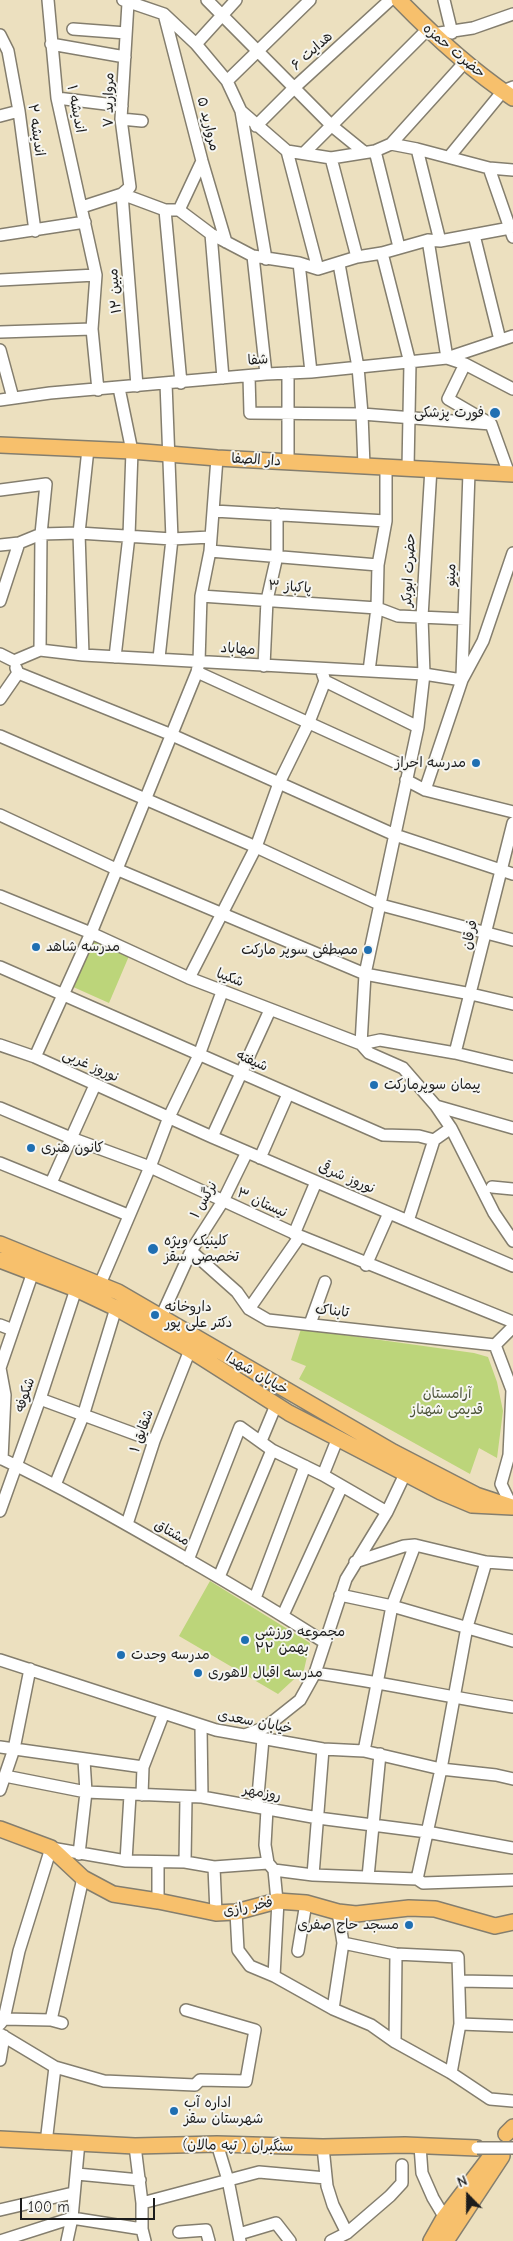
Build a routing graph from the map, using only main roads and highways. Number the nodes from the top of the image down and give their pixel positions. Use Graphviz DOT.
graph roads {
  1 [pos="399,0"];
  2 [pos="510,92"];
  3 [pos="0,445"];
  4 [pos="511,474"];
  5 [pos="0,1244"];
  6 [pos="0,1260"];
  7 [pos="513,1507"];
  8 [pos="0,1829"];
  9 [pos="513,1922"];
  10 [pos="0,2139"];
  11 [pos="505,2144"];
  12 [pos="477,2148"];
  13 [pos="449,2233"];
  14 [pos="431,2241"];
  1 -- 2 [label="main road, حضرت حمزه"];
  3 -- 4 [label="main road, دار الصفا"];
  5 -- 7 [label="main road, خیابان شهدا"];
  6 -- 7 [label="main road, خیابان شهدا"];
  8 -- 9 [label="main road, فخر رازی"];
  10 -- 12 [label="main road, سنگبران ( تپه مالان)"];
  11 -- 13 [label="main road"];
  13 -- 14 [label="main road"];
}
